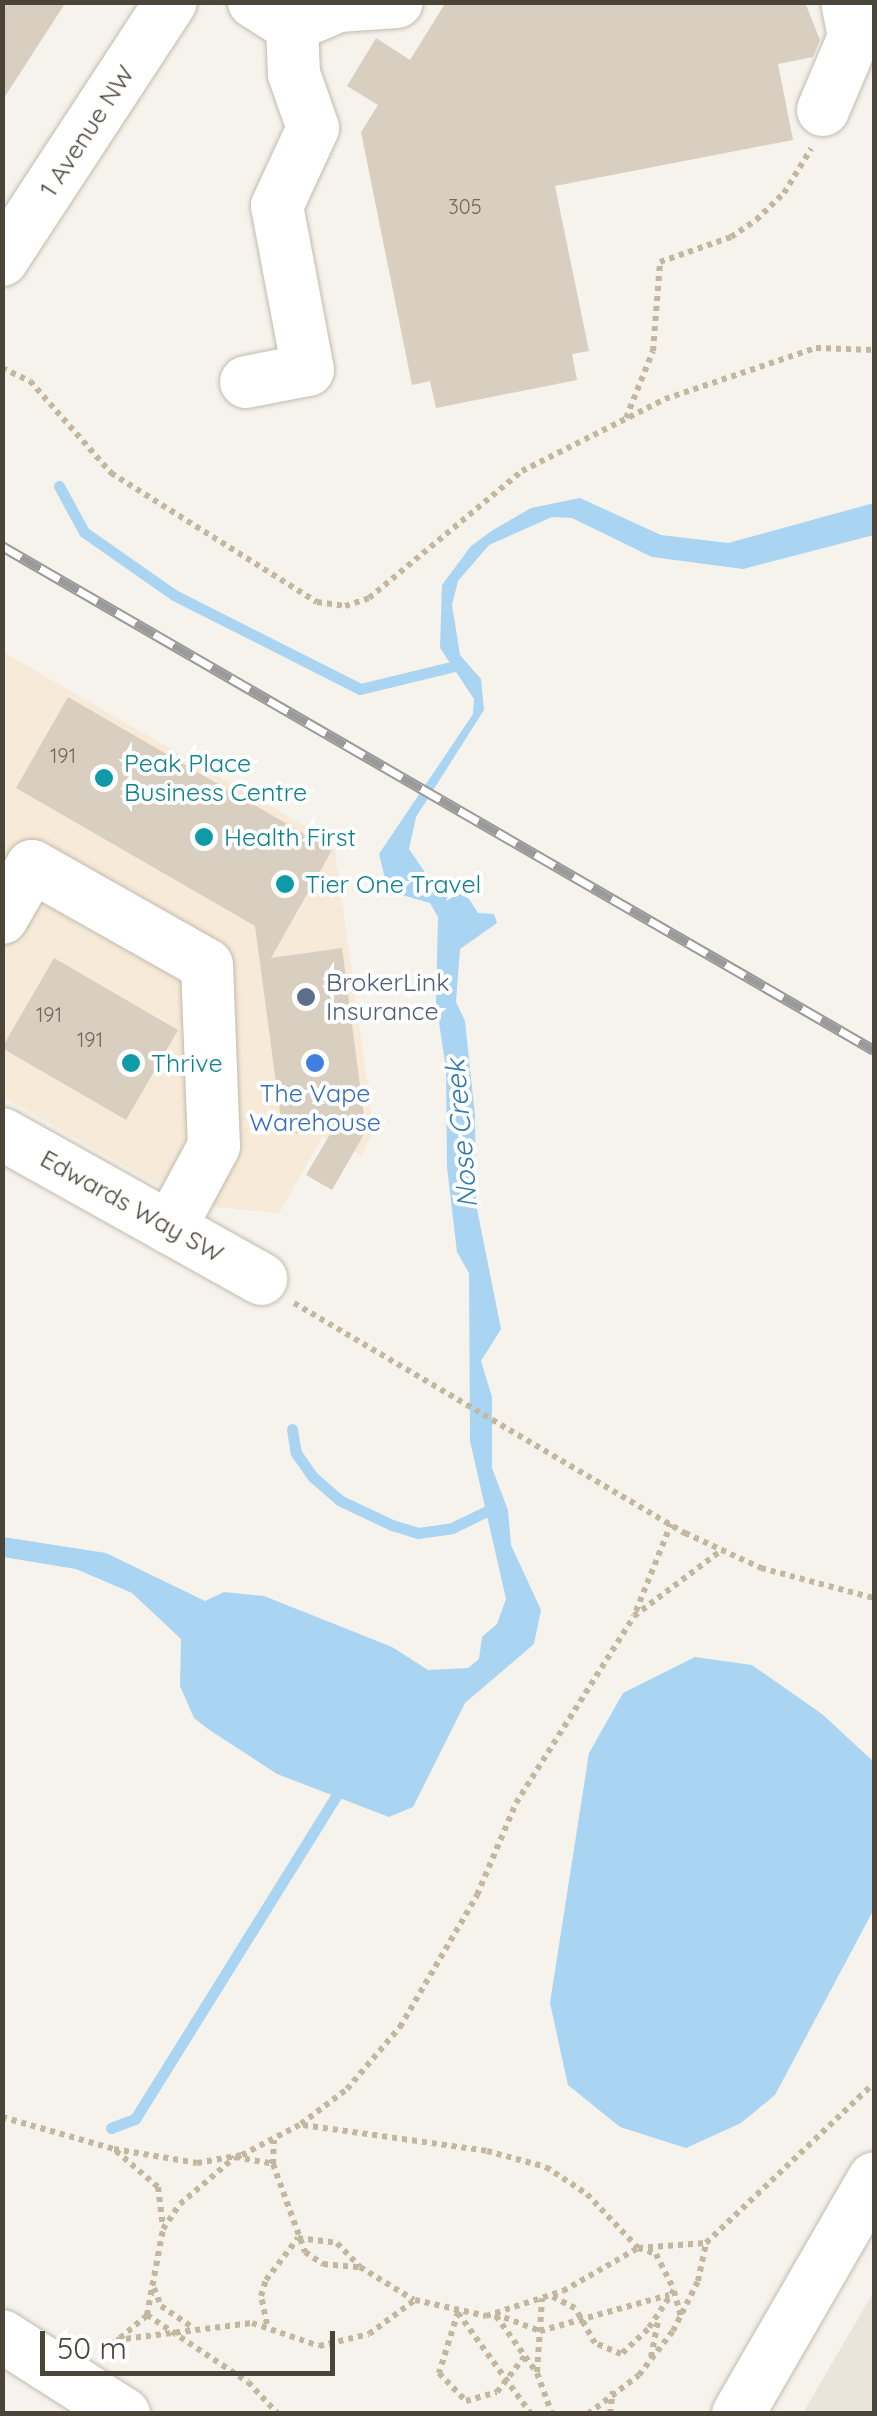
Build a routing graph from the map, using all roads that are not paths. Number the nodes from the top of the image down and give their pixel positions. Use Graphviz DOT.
graph roads {
  1 [pos="171,2"];
  2 [pos="397,2"];
  3 [pos="847,2"];
  4 [pos="273,14"];
  5 [pos="823,110"];
  6 [pos="2,260"];
  7 [pos="246,382"];
  8 [pos="2,918"];
  9 [pos="2,1134"];
  10 [pos="170,1228"];
  11 [pos="260,1279"];
  12 [pos="874,2178"];
  13 [pos="2,2336"];
  14 [pos="103,2400"];
  15 [pos="738,2414"];
  1 -- 6 [label="street, 1 Avenue NW"];
  2 -- 4 [label="street"];
  3 -- 5 [label="street"];
  4 -- 7 [label="street"];
  8 -- 10 [label="street"];
  9 -- 10 [label="street, Edwards Way SW"];
  10 -- 11 [label="street, Edwards Way SW"];
  12 -- 15 [label="street"];
  13 -- 14 [label="street"];
}
